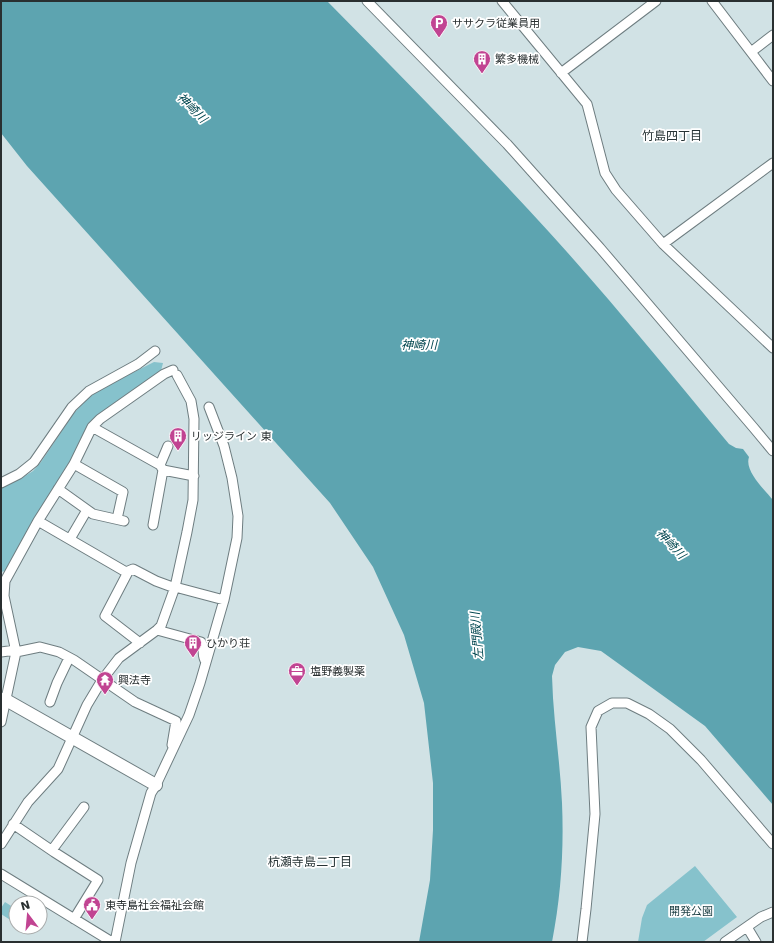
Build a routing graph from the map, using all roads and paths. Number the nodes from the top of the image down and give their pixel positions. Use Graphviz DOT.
graph roads {
  1 [pos="367,1"];
  2 [pos="502,1"];
  3 [pos="656,1"];
  4 [pos="712,1"];
  5 [pos="773,35"];
  6 [pos="751,52"];
  7 [pos="561,73"];
  8 [pos="773,81"];
  9 [pos="773,162"];
  10 [pos="663,244"];
  11 [pos="773,348"];
  12 [pos="155,351"];
  13 [pos="210,407"];
  14 [pos="92,427"];
  15 [pos="168,446"];
  16 [pos="773,451"];
  17 [pos="74,464"];
  18 [pos="162,467"];
  19 [pos="194,476"];
  20 [pos="1,483"];
  21 [pos="58,489"];
  22 [pos="88,510"];
  23 [pos="38,521"];
  24 [pos="153,525"];
  25 [pos="70,539"];
  26 [pos="128,572"];
  27 [pos="5,574"];
  28 [pos="175,588"];
  29 [pos="224,600"];
  30 [pos="157,630"];
  31 [pos="140,643"];
  32 [pos="16,651"];
  33 [pos="1,652"];
  34 [pos="69,658"];
  35 [pos="206,662"];
  36 [pos="102,680"];
  37 [pos="3,700"];
  38 [pos="50,702"];
  39 [pos="189,715"];
  40 [pos="1,719"];
  41 [pos="175,721"];
  42 [pos="73,739"];
  43 [pos="172,752"];
  44 [pos="156,785"];
  45 [pos="84,807"];
  46 [pos="14,824"];
  47 [pos="4,831"];
  48 [pos="1,844"];
  49 [pos="773,844"];
  50 [pos="52,850"];
  51 [pos="1,874"];
  52 [pos="773,912"];
  53 [pos="74,919"];
  54 [pos="747,927"];
  55 [pos="114,942"];
  56 [pos="582,942"];
  57 [pos="725,942"];
  58 [pos="756,942"];
  1 -- 16 [label="street"];
  2 -- 7 [label="street"];
  3 -- 7 [label="street"];
  4 -- 6 [label="street"];
  5 -- 6 [label="street"];
  6 -- 8 [label="street"];
  7 -- 10 [label="street"];
  9 -- 10 [label="street"];
  10 -- 11 [label="street"];
  12 -- 20 [label="street"];
  13 -- 29 [label="street"];
  14 -- 17 [label="street"];
  14 -- 18 [label="street"];
  14 -- 19 [label="street"];
  15 -- 18 [label="street"];
  17 -- 21 [label="street"];
  17 -- 22 [label="street"];
  18 -- 19 [label="street"];
  18 -- 24 [label="street"];
  19 -- 28 [label="street"];
  21 -- 22 [label="street"];
  21 -- 23 [label="street"];
  22 -- 25 [label="street"];
  23 -- 25 [label="street"];
  23 -- 27 [label="street"];
  25 -- 26 [label="street"];
  26 -- 28 [label="street"];
  26 -- 31 [label="street"];
  27 -- 32 [label="street"];
  28 -- 29 [label="street"];
  28 -- 30 [label="street"];
  29 -- 35 [label="street"];
  30 -- 31 [label="street"];
  30 -- 35 [label="street"];
  31 -- 36 [label="street"];
  32 -- 33 [label="street"];
  32 -- 34 [label="street"];
  32 -- 37 [label="street"];
  34 -- 36 [label="street"];
  34 -- 38 [label="street"];
  35 -- 39 [label="street"];
  36 -- 41 [label="street"];
  36 -- 42 [label="street"];
  37 -- 40 [label="street"];
  37 -- 42 [label="street"];
  39 -- 41 [label="street"];
  39 -- 43 [label="street"];
  41 -- 43 [label="street"];
  42 -- 44 [label="street"];
  42 -- 46 [label="street"];
  43 -- 44 [label="street"];
  44 -- 55 [label="street"];
  45 -- 50 [label="street"];
  46 -- 47 [label="street"];
  46 -- 50 [label="street"];
  47 -- 48 [label="street"];
  49 -- 56 [label="street"];
  50 -- 53 [label="street"];
  51 -- 53 [label="street"];
  52 -- 54 [label="street"];
  53 -- 55 [label="street"];
  54 -- 57 [label="street"];
  54 -- 58 [label="street"];
}
